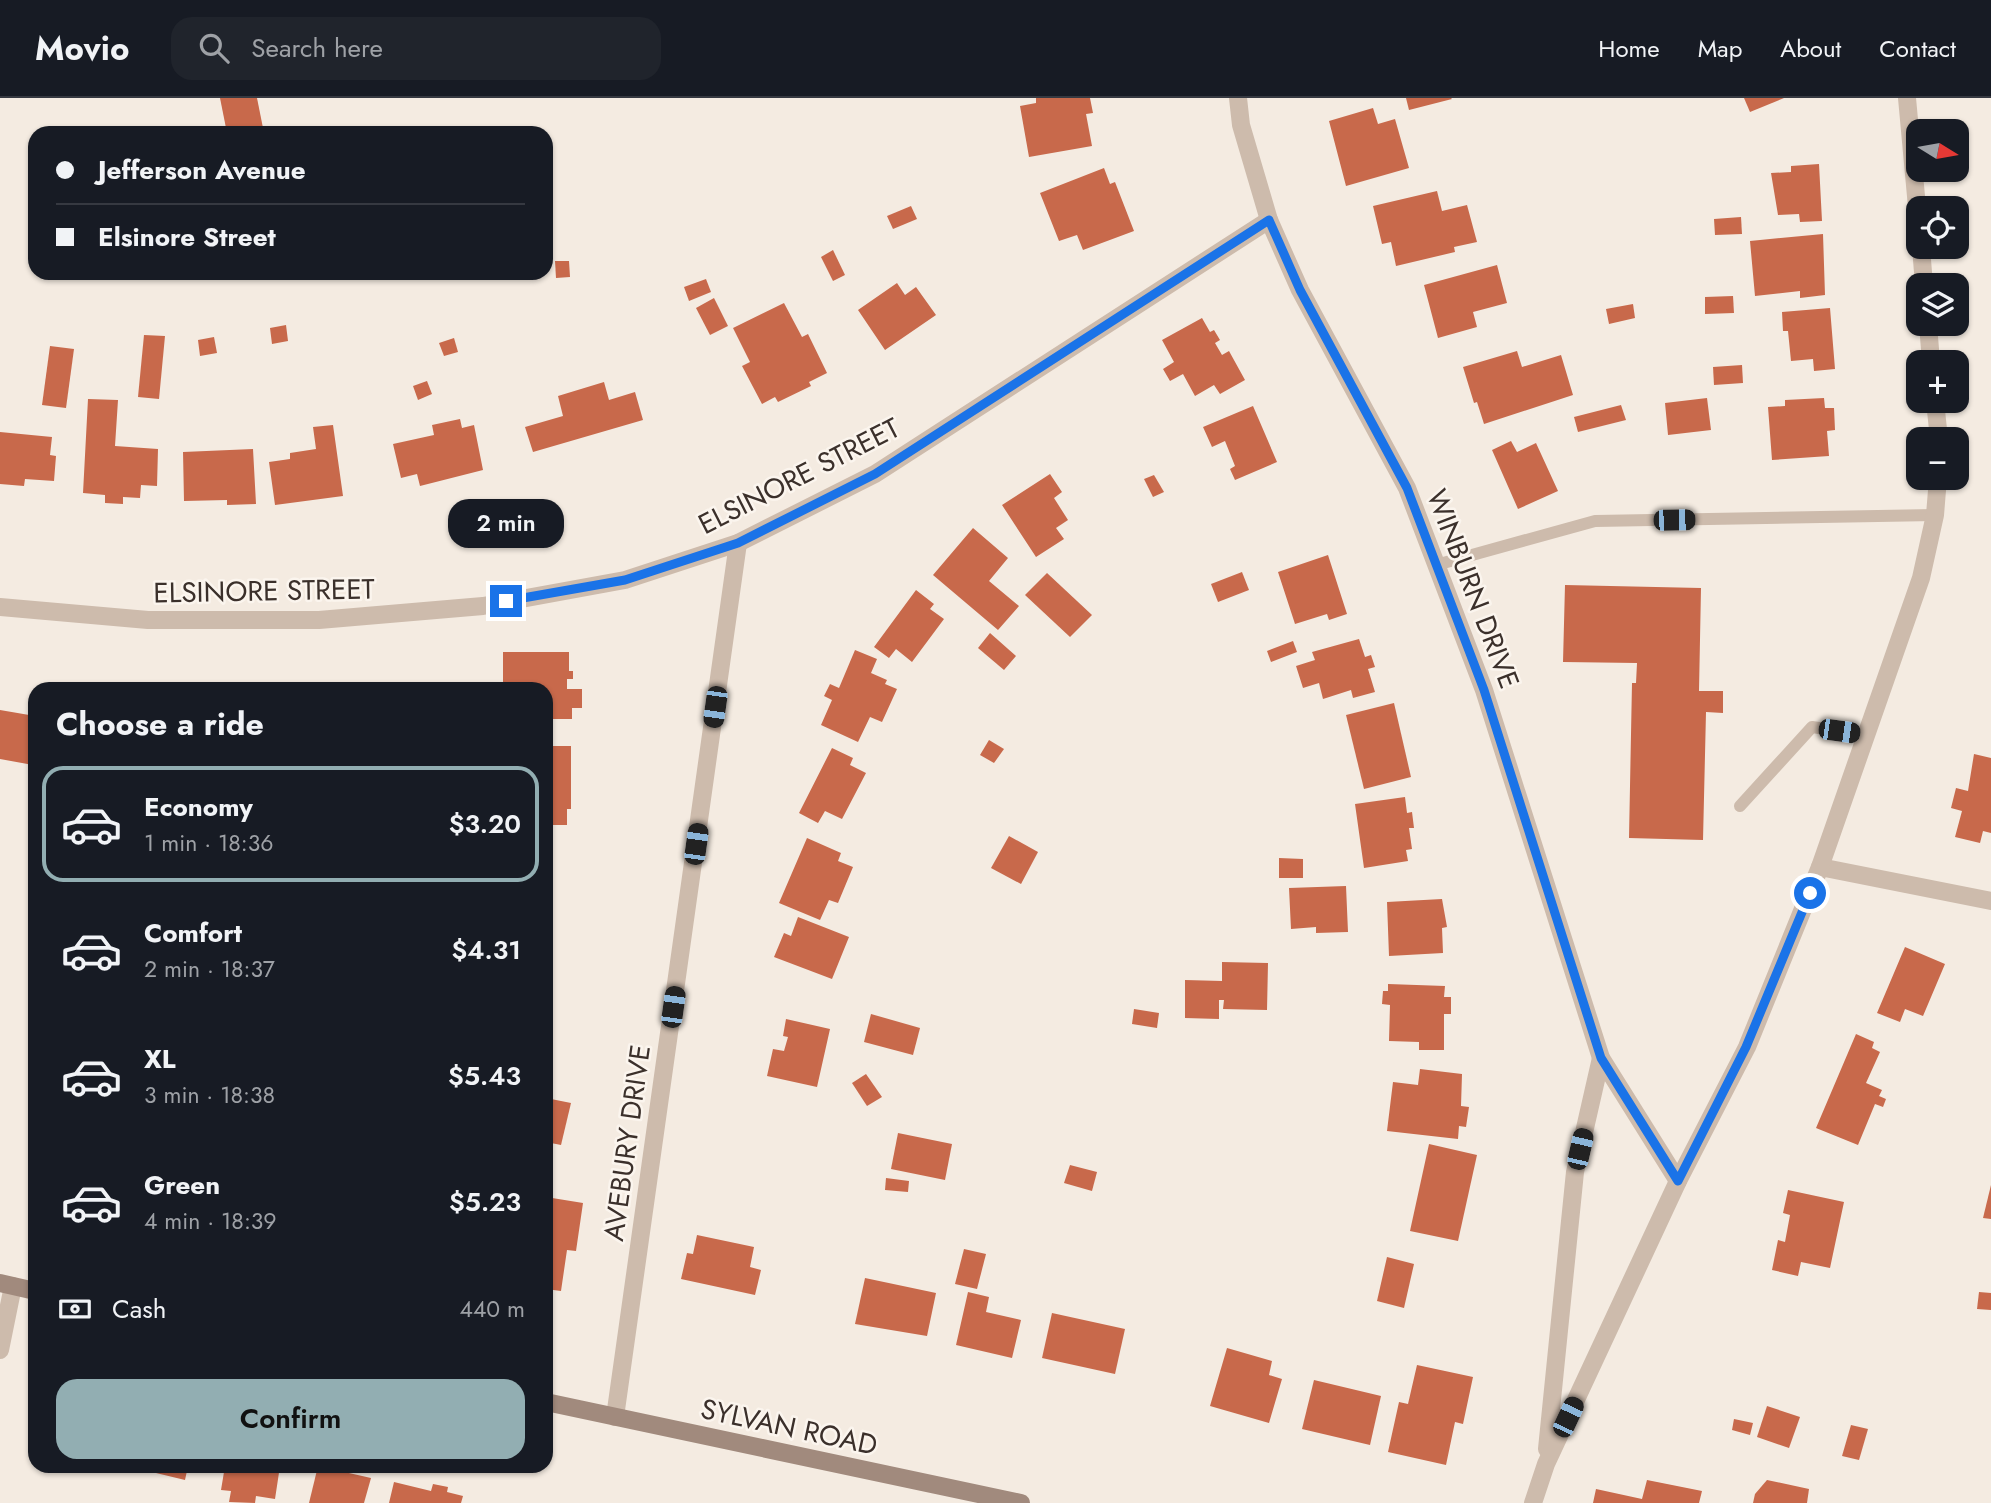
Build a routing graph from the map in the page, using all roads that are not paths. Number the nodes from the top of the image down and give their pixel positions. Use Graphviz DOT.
graph roads {
  1 [pos="1238,98"];
  2 [pos="1907,98"];
  3 [pos="1916,196"];
  4 [pos="1269,220"];
  5 [pos="1937,490"];
  6 [pos="1935,515"];
  7 [pos="738,543"];
  8 [pos="1436,565"];
  9 [pos="0,607"];
  10 [pos="1867,735"];
  11 [pos="1740,806"];
  12 [pos="1820,867"];
  13 [pos="1991,901"];
  14 [pos="1601,1058"];
  15 [pos="1678,1181"];
  16 [pos="6,1285"];
  17 [pos="28,1290"];
  18 [pos="0,1350"];
  19 [pos="553,1404"];
  20 [pos="615,1417"];
  21 [pos="1546,1464"];
  22 [pos="1021,1503"];
  23 [pos="1533,1503"];
  1 -- 4 [label="street, WINBURN DRIVE"];
  2 -- 3 [label="street"];
  4 -- 7 [label="street, ELSINORE STREET"];
  4 -- 8 [label="street, WINBURN DRIVE"];
  5 -- 6 [label="street"];
  6 -- 8 [label="lane"];
  6 -- 10 [label="street"];
  7 -- 9 [label="street, ELSINORE STREET"];
  7 -- 20 [label="street, AVEBURY DRIVE"];
  8 -- 14 [label="street, WINBURN DRIVE"];
  10 -- 11 [label="lane"];
  10 -- 12 [label="street"];
  12 -- 13 [label="street"];
  12 -- 15 [label="street"];
  14 -- 15 [label="street, WINBURN DRIVE"];
  14 -- 21 [label="street"];
  15 -- 21 [label="street"];
  16 -- 17 [label="main road"];
  16 -- 18 [label="street"];
  19 -- 20 [label="main road, SYLVAN ROAD"];
  20 -- 22 [label="main road, SYLVAN ROAD"];
  21 -- 23 [label="street"];
}
